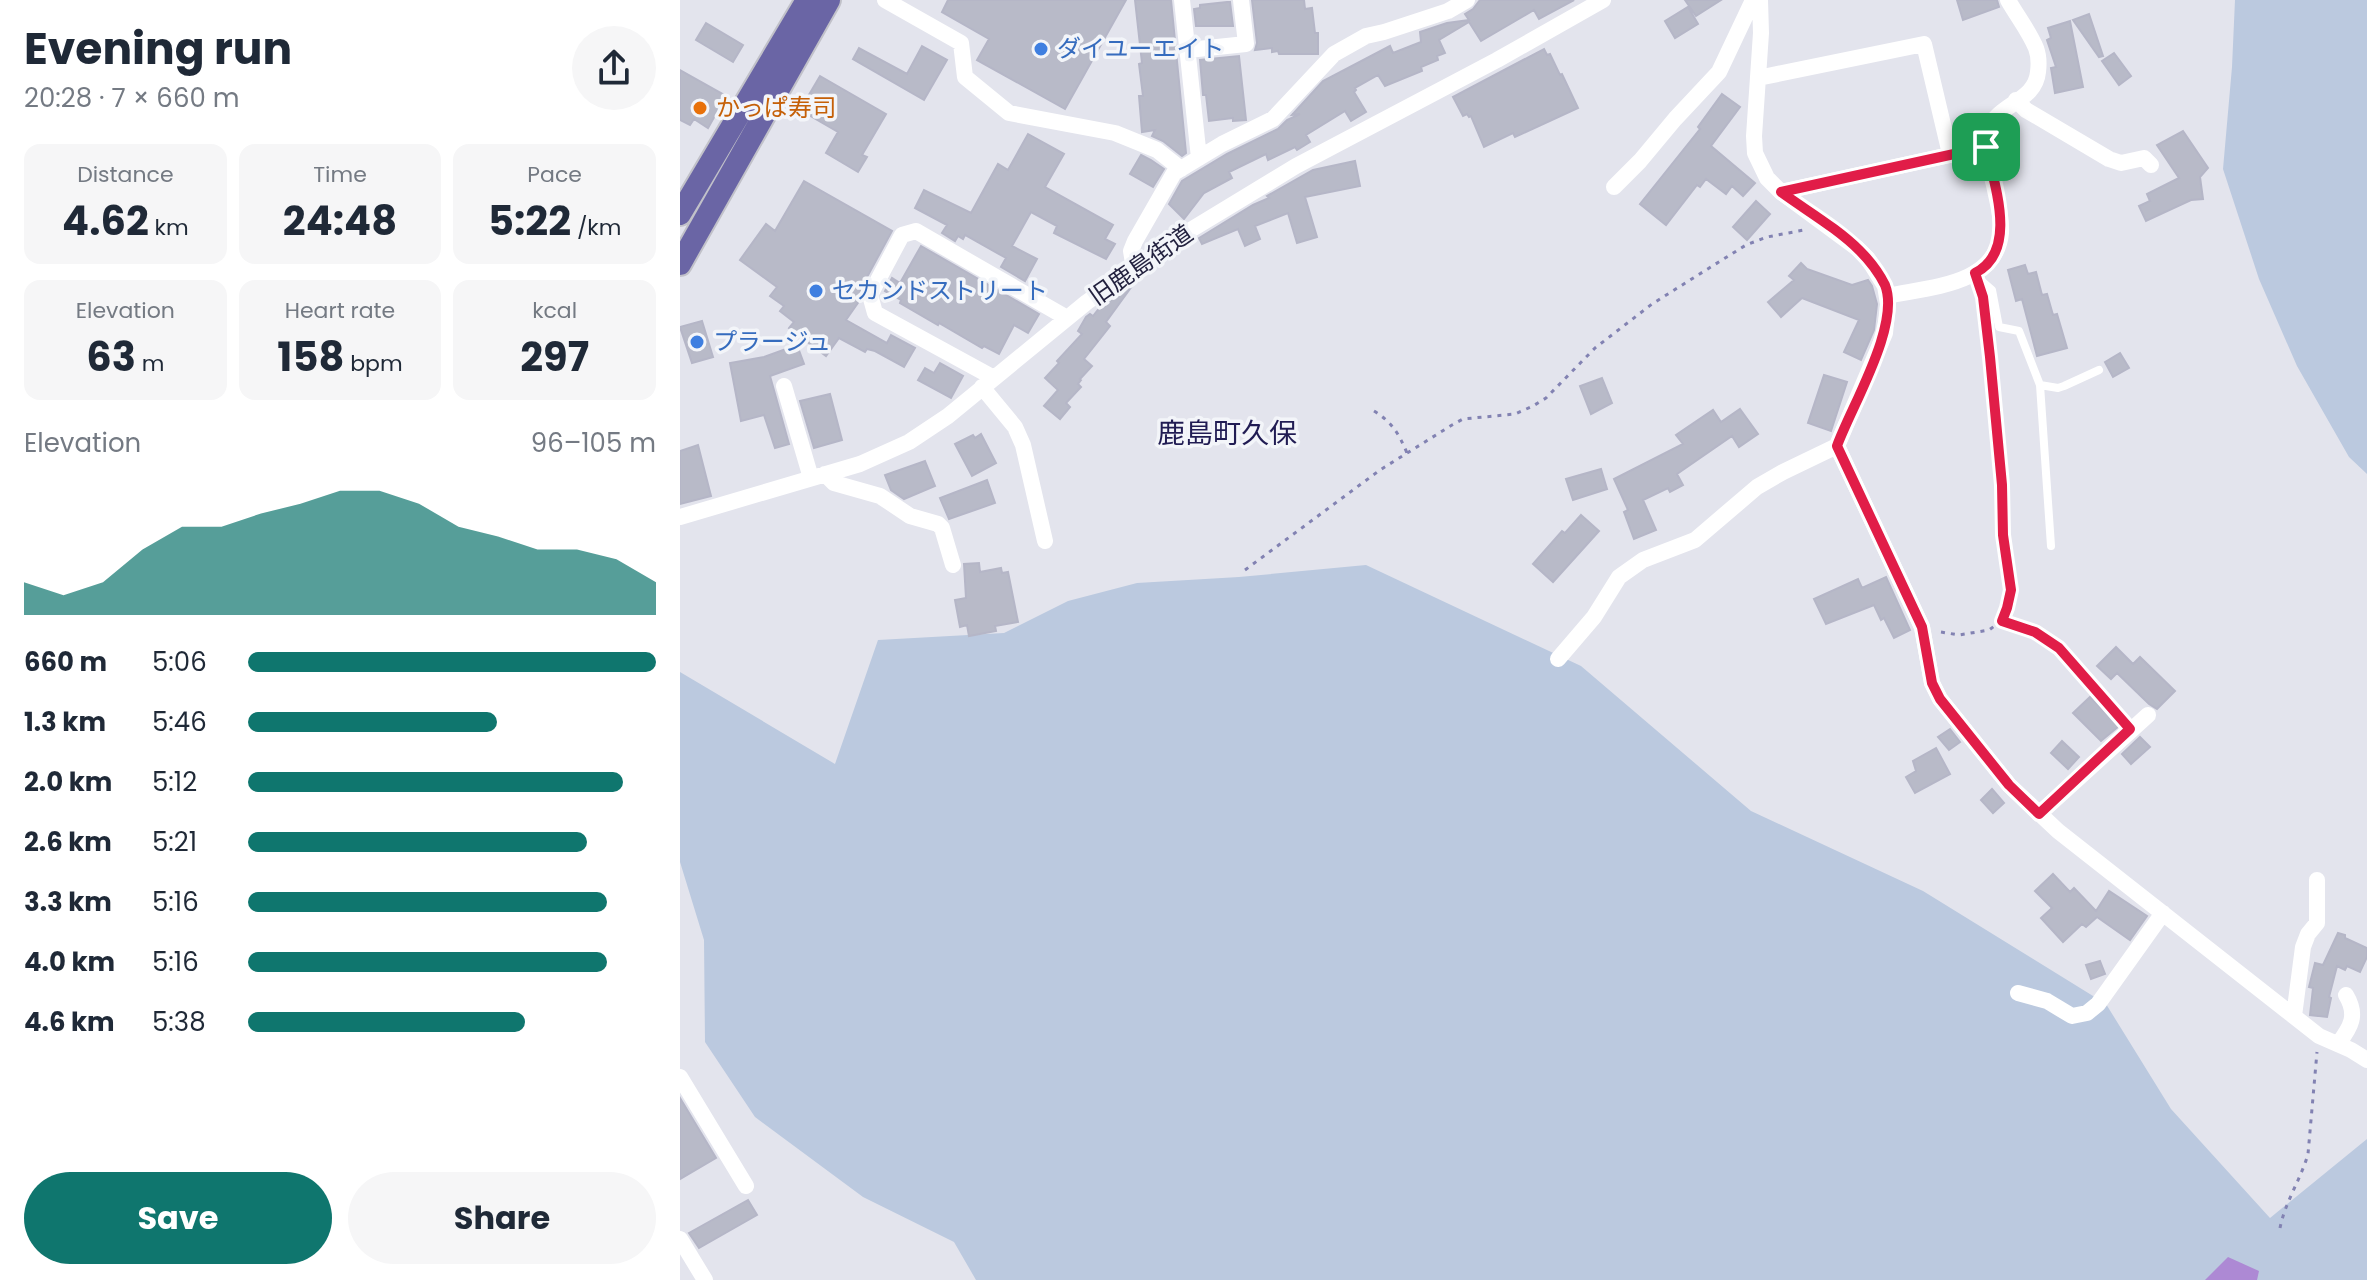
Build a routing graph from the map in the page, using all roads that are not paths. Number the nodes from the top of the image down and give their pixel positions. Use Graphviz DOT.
graph roads {
  1 [pos="807,0"];
  2 [pos="829,0"];
  3 [pos="885,0"];
  4 [pos="1182,0"];
  5 [pos="1241,0"];
  6 [pos="1467,0"];
  7 [pos="1603,0"];
  8 [pos="1753,0"];
  9 [pos="1760,0"];
  10 [pos="2008,0"];
  11 [pos="1188,50"];
  12 [pos="1758,78"];
  13 [pos="2016,100"];
  14 [pos="1986,147"];
  15 [pos="1950,154"];
  16 [pos="1199,158"];
  17 [pos="2151,165"];
  18 [pos="1181,169"];
  19 [pos="1614,187"];
  20 [pos="1781,192"];
  21 [pos="680,214"];
  22 [pos="680,264"];
  23 [pos="1134,269"];
  24 [pos="1977,277"];
  25 [pos="1887,296"];
  26 [pos="1067,318"];
  27 [pos="2099,370"];
  28 [pos="988,383"];
  29 [pos="2040,385"];
  30 [pos="784,386"];
  31 [pos="1837,446"];
  32 [pos="818,476"];
  33 [pos="680,517"];
  34 [pos="1045,541"];
  35 [pos="2051,546"];
  36 [pos="953,565"];
  37 [pos="1558,659"];
  38 [pos="2148,715"];
  39 [pos="2039,814"];
  40 [pos="2317,880"];
  41 [pos="2163,913"];
  42 [pos="2018,993"];
  43 [pos="2346,995"];
  44 [pos="2294,1016"];
  45 [pos="2338,1044"];
  46 [pos="2367,1060"];
  47 [pos="680,1077"];
  48 [pos="746,1186"];
  49 [pos="680,1239"];
  50 [pos="705,1280"];
  1 -- 21 [label="main road"];
  2 -- 22 [label="main road"];
  3 -- 18 [label="street"];
  4 -- 11 [label="street"];
  5 -- 11 [label="street"];
  6 -- 16 [label="street"];
  7 -- 23 [label="street, 旧鹿島街道"];
  8 -- 19 [label="street"];
  9 -- 12 [label="street"];
  10 -- 13 [label="street"];
  11 -- 16 [label="street"];
  12 -- 15 [label="street"];
  12 -- 20 [label="street"];
  13 -- 14 [label="street"];
  13 -- 17 [label="street"];
  14 -- 15 [label="street"];
  14 -- 25 [label="street"];
  15 -- 20 [label="street"];
  16 -- 18 [label="street"];
  18 -- 23 [label="street"];
  20 -- 25 [label="street"];
  23 -- 26 [label="street, 旧鹿島街道"];
  24 -- 29 [label="lane"];
  25 -- 31 [label="street"];
  26 -- 28 [label="street, 旧鹿島街道"];
  26 -- 28 [label="street"];
  27 -- 29 [label="lane"];
  28 -- 32 [label="street, 旧鹿島街道"];
  28 -- 34 [label="street"];
  29 -- 35 [label="lane"];
  30 -- 32 [label="street"];
  31 -- 37 [label="street"];
  31 -- 39 [label="street"];
  32 -- 33 [label="street, 旧鹿島街道"];
  32 -- 36 [label="street"];
  38 -- 39 [label="street"];
  39 -- 41 [label="street"];
  40 -- 44 [label="street"];
  41 -- 42 [label="street"];
  41 -- 44 [label="street"];
  43 -- 45 [label="street"];
  44 -- 45 [label="street"];
  45 -- 46 [label="street"];
  47 -- 48 [label="street"];
  49 -- 50 [label="street"];
}
